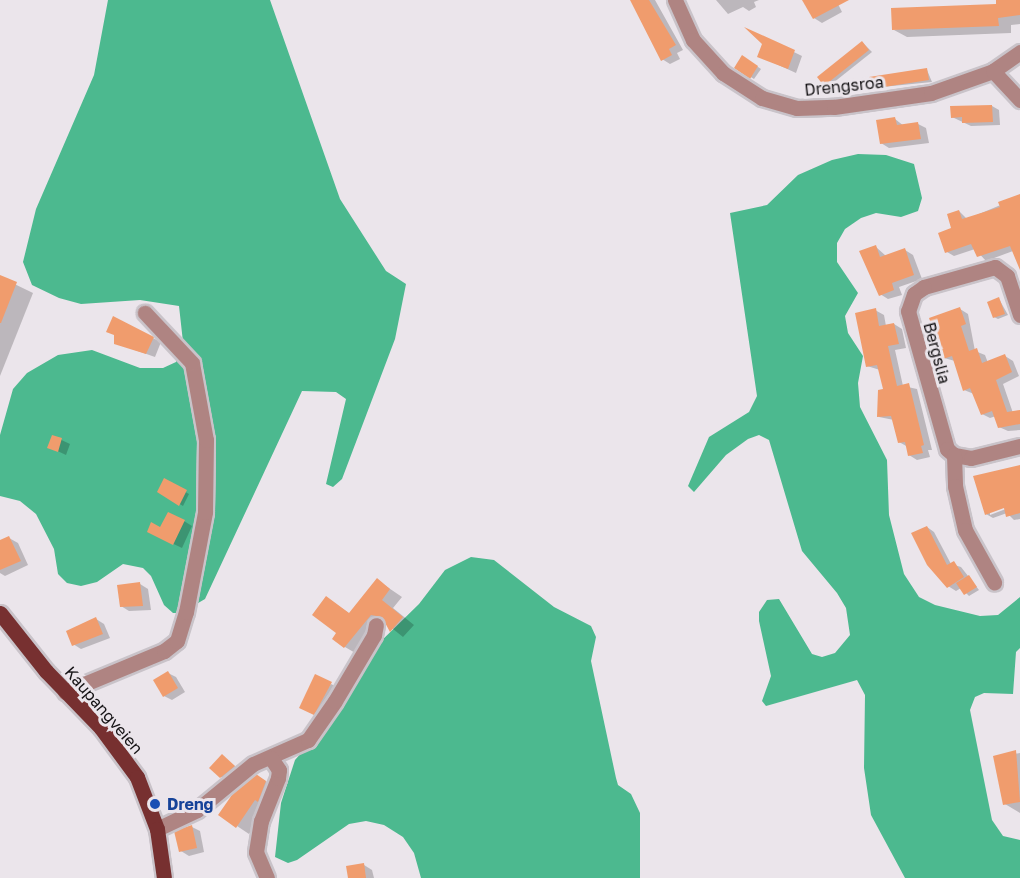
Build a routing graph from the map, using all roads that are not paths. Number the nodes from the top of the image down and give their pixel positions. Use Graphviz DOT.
graph roads {
  1 [pos="675,0"];
  2 [pos="1020,52"];
  3 [pos="993,72"];
  4 [pos="1020,100"];
  5 [pos="145,313"];
  6 [pos="1020,315"];
  7 [pos="1020,446"];
  8 [pos="954,455"];
  9 [pos="994,582"];
  10 [pos="0,613"];
  11 [pos="376,625"];
  12 [pos="65,692"];
  13 [pos="271,758"];
  14 [pos="157,830"];
  15 [pos="164,878"];
  16 [pos="267,878"];
  1 -- 3 [label="street, Drengsroa"];
  2 -- 3 [label="street, Drengsroa"];
  3 -- 4 [label="street"];
  5 -- 12 [label="street"];
  6 -- 8 [label="street, Bergslia"];
  7 -- 8 [label="street"];
  8 -- 9 [label="street"];
  10 -- 12 [label="main road, Kaupangveien"];
  11 -- 13 [label="street"];
  12 -- 14 [label="main road, Kaupangveien"];
  13 -- 14 [label="street"];
  13 -- 16 [label="street"];
  14 -- 15 [label="main road, Kaupangveien"];
}
